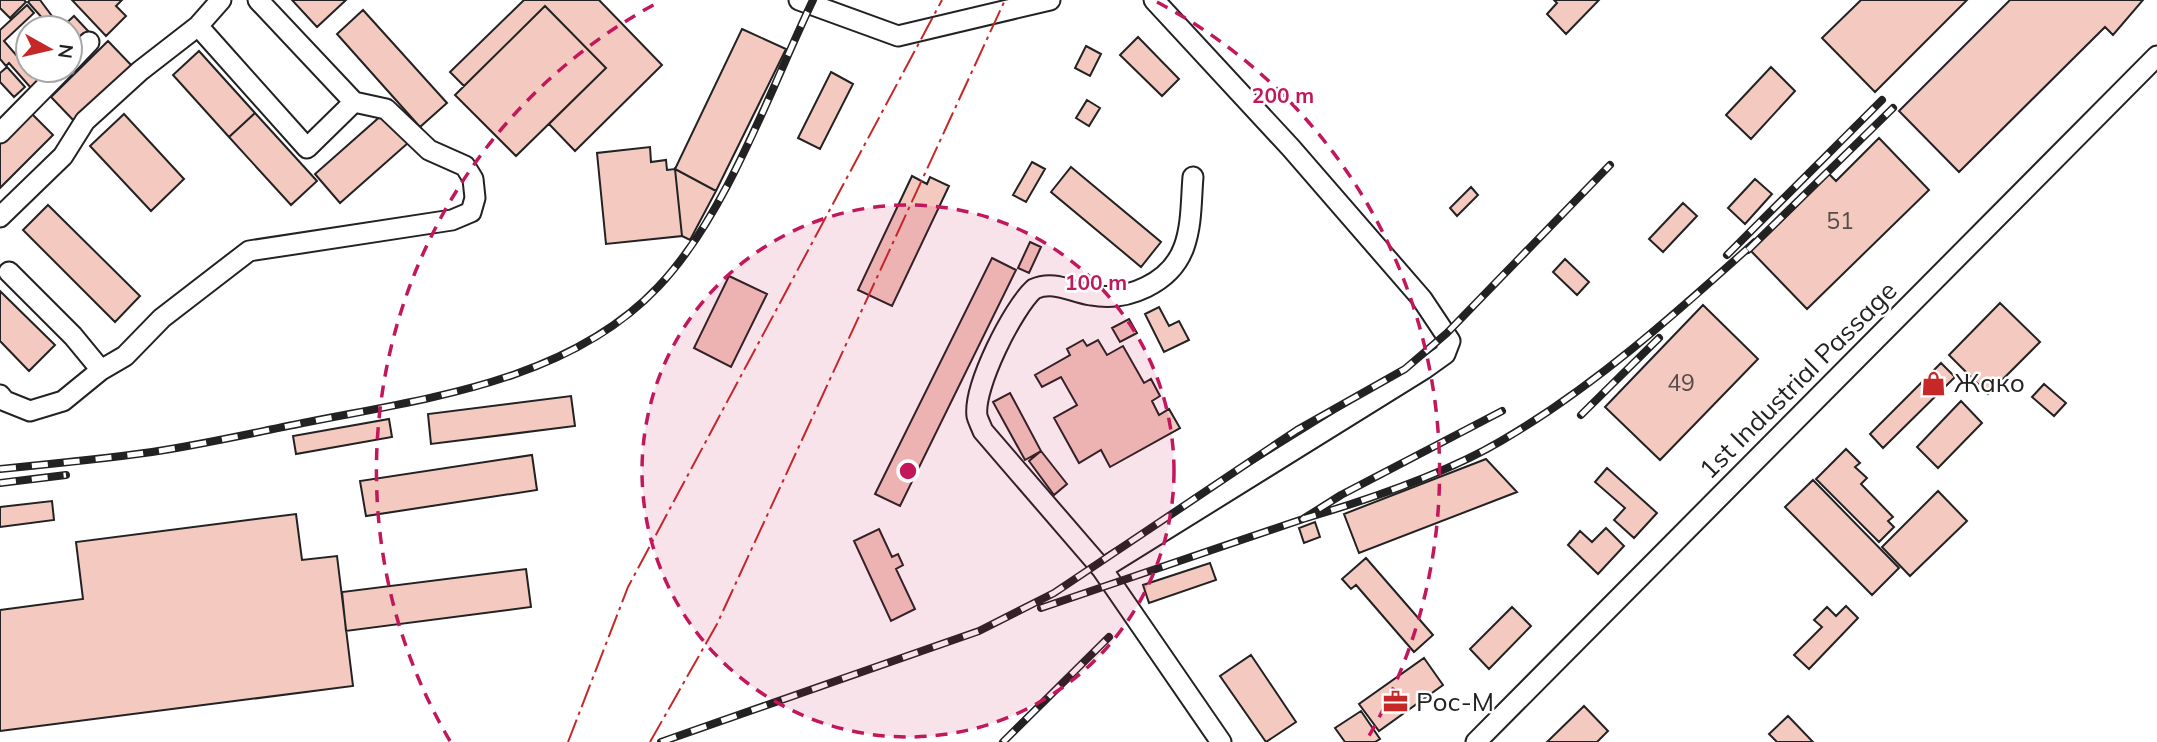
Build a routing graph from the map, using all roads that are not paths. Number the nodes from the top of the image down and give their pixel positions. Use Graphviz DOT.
graph roads {
  1 [pos="221,0"];
  2 [pos="258,0"];
  3 [pos="799,0"];
  4 [pos="1051,0"];
  5 [pos="1154,0"];
  6 [pos="198,26"];
  7 [pos="89,42"];
  8 [pos="84,47"];
  9 [pos="2157,56"];
  10 [pos="48,84"];
  11 [pos="354,102"];
  12 [pos="0,133"];
  13 [pos="1193,177"];
  14 [pos="0,217"];
  15 [pos="9,272"];
  16 [pos="101,370"];
  17 [pos="0,395"];
  18 [pos="1102,569"];
  19 [pos="1221,742"];
  20 [pos="1476,742"];
  1 -- 6 [label="street"];
  2 -- 11 [label="street"];
  3 -- 4 [label="street"];
  5 -- 18 [label="street"];
  6 -- 11 [label="street"];
  6 -- 14 [label="street"];
  7 -- 8 [label="street"];
  9 -- 20 [label="street, 1st Industrial Passage"];
  10 -- 12 [label="street"];
  11 -- 16 [label="street"];
  13 -- 18 [label="street"];
  15 -- 16 [label="street"];
  16 -- 17 [label="street"];
  18 -- 19 [label="street"];
}
